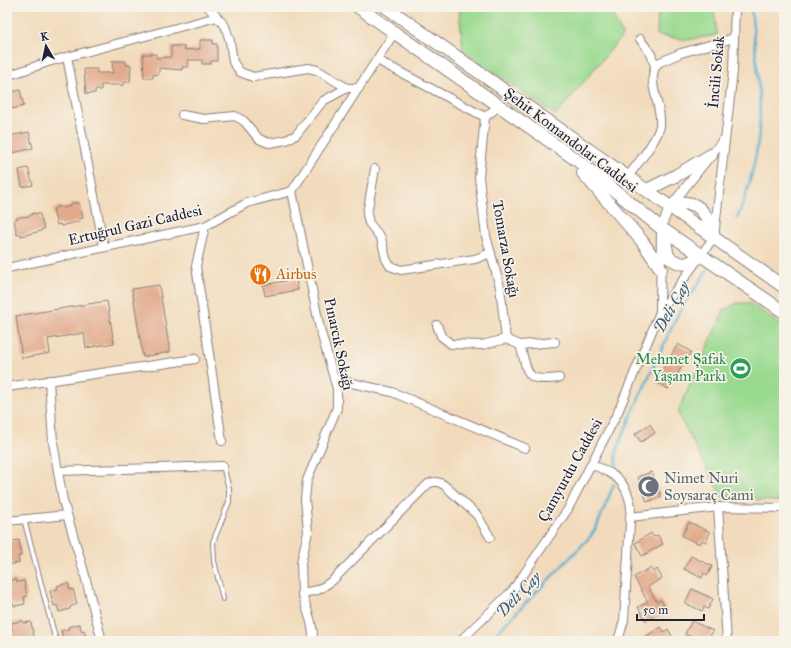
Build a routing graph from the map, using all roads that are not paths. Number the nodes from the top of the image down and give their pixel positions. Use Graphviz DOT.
graph roads {
  1 [pos="208,7"];
  2 [pos="358,7"];
  3 [pos="386,7"];
  4 [pos="735,7"];
  5 [pos="217,17"];
  6 [pos="394,32"];
  7 [pos="734,38"];
  8 [pos="640,39"];
  9 [pos="67,57"];
  10 [pos="377,60"];
  11 [pos="655,66"];
  12 [pos="7,76"];
  13 [pos="347,88"];
  14 [pos="359,88"];
  15 [pos="498,106"];
  16 [pos="182,115"];
  17 [pos="484,117"];
  18 [pos="724,139"];
  19 [pos="562,150"];
  20 [pos="711,155"];
  21 [pos="374,169"];
  22 [pos="627,178"];
  23 [pos="647,190"];
  24 [pos="292,191"];
  25 [pos="669,208"];
  26 [pos="205,226"];
  27 [pos="662,229"];
  28 [pos="714,237"];
  29 [pos="104,247"];
  30 [pos="491,253"];
  31 [pos="701,256"];
  32 [pos="7,268"];
  33 [pos="660,269"];
  34 [pos="784,287"];
  35 [pos="660,312"];
  36 [pos="784,312"];
  37 [pos="436,325"];
  38 [pos="506,339"];
  39 [pos="555,342"];
  40 [pos="520,345"];
  41 [pos="195,359"];
  42 [pos="559,378"];
  43 [pos="334,379"];
  44 [pos="49,380"];
  45 [pos="7,387"];
  46 [pos="222,441"];
  47 [pos="525,448"];
  48 [pos="591,464"];
  49 [pos="223,466"];
  50 [pos="58,471"];
  51 [pos="718,507"];
  52 [pos="784,508"];
  53 [pos="67,515"];
  54 [pos="630,517"];
  55 [pos="24,519"];
  56 [pos="7,521"];
  57 [pos="490,537"];
  58 [pos="302,593"];
  59 [pos="223,599"];
  60 [pos="56,641"];
  61 [pos="102,641"];
  62 [pos="312,641"];
  63 [pos="460,641"];
  64 [pos="618,641"];
  65 [pos="727,641"];
  1 -- 5 [label="street"];
  2 -- 6 [label="main road, Şehit Komandolar Caddesi"];
  3 -- 22 [label="main road, Şehit Komandolar Caddesi"];
  4 -- 7 [label="street, İncili Sokak"];
  5 -- 9 [label="street"];
  5 -- 13 [label="street"];
  6 -- 10 [label="street"];
  6 -- 15 [label="main road, Şehit Komandolar Caddesi"];
  7 -- 11 [label="street"];
  7 -- 18 [label="street, İncili Sokak"];
  8 -- 11 [label="street"];
  9 -- 12 [label="street"];
  9 -- 29 [label="street"];
  10 -- 14 [label="street"];
  10 -- 17 [label="street"];
  11 -- 22 [label="street"];
  13 -- 14 [label="street"];
  13 -- 16 [label="street"];
  14 -- 24 [label="street"];
  15 -- 17 [label="street"];
  15 -- 19 [label="main road, Şehit Komandolar Caddesi"];
  17 -- 30 [label="street, Tomarza Sokağı"];
  18 -- 20 [label="street"];
  18 -- 28 [label="street, İncili Sokak"];
  19 -- 27 [label="main road, Şehit Komandolar Caddesi"];
  19 -- 33 [label="main road"];
  20 -- 23 [label="main road"];
  20 -- 25 [label="street"];
  21 -- 30 [label="street"];
  22 -- 23 [label="main road, Şehit Komandolar Caddesi"];
  23 -- 25 [label="main road, Şehit Komandolar Caddesi"];
  24 -- 26 [label="street, Ertuğrul Gazi Caddesi"];
  24 -- 43 [label="street, Pınarcık Sokağı"];
  25 -- 27 [label="street, Çamyurdu Caddesi"];
  25 -- 28 [label="main road, Şehit Komandolar Caddesi"];
  26 -- 29 [label="street, Ertuğrul Gazi Caddesi"];
  26 -- 46 [label="street"];
  27 -- 31 [label="main road, Şehit Komandolar Caddesi"];
  27 -- 31 [label="main road"];
  27 -- 33 [label="street, Çamyurdu Caddesi"];
  28 -- 31 [label="street, Çamyurdu Caddesi"];
  28 -- 34 [label="main road, Şehit Komandolar Caddesi"];
  29 -- 32 [label="street, Ertuğrul Gazi Caddesi"];
  30 -- 38 [label="street, Tomarza Sokağı"];
  31 -- 35 [label="street, Çamyurdu Caddesi"];
  31 -- 36 [label="main road, Şehit Komandolar Caddesi"];
  33 -- 35 [label="street, Çamyurdu Caddesi"];
  35 -- 48 [label="street, Çamyurdu Caddesi"];
  37 -- 38 [label="street"];
  38 -- 40 [label="street"];
  39 -- 40 [label="street"];
  40 -- 42 [label="street"];
  41 -- 44 [label="street"];
  43 -- 47 [label="street"];
  43 -- 58 [label="street, Pınarcık Sokağı"];
  44 -- 45 [label="street"];
  44 -- 50 [label="street"];
  48 -- 54 [label="street"];
  48 -- 63 [label="street, Çamyurdu Caddesi"];
  49 -- 50 [label="street"];
  49 -- 59 [label="lane"];
  50 -- 53 [label="street"];
  51 -- 52 [label="street"];
  51 -- 54 [label="street"];
  51 -- 65 [label="street"];
  53 -- 55 [label="street"];
  53 -- 61 [label="street"];
  54 -- 64 [label="street"];
  55 -- 56 [label="street"];
  55 -- 60 [label="lane"];
  57 -- 58 [label="street"];
  58 -- 62 [label="street, Pınarcık Sokağı"];
}
